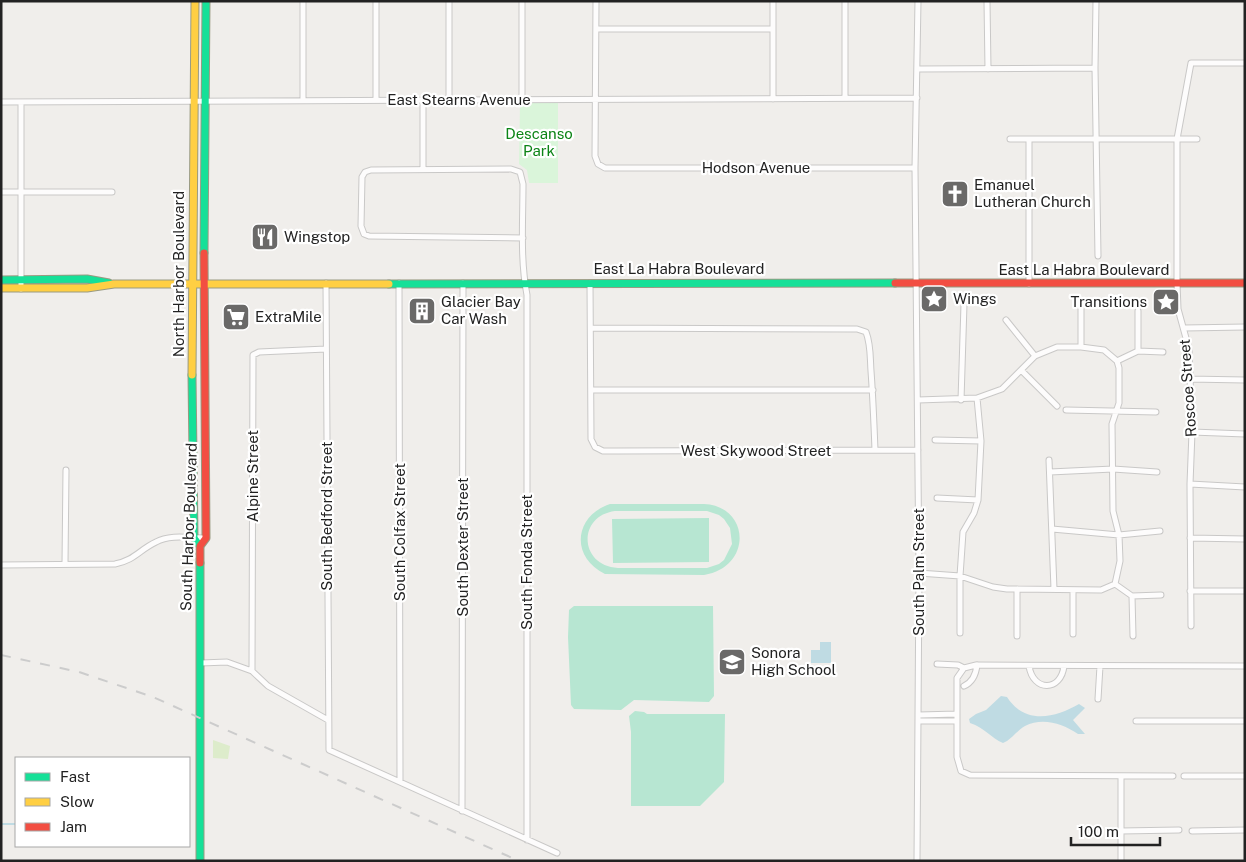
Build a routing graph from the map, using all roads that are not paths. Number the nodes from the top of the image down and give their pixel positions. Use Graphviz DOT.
graph roads {
  1 [pos="195,1"];
  2 [pos="206,1"];
  3 [pos="303,1"];
  4 [pos="376,1"];
  5 [pos="449,1"];
  6 [pos="522,1"];
  7 [pos="596,1"];
  8 [pos="773,1"];
  9 [pos="845,1"];
  10 [pos="918,1"];
  11 [pos="987,1"];
  12 [pos="1096,1"];
  13 [pos="597,29"];
  14 [pos="773,29"];
  15 [pos="1245,63"];
  16 [pos="1095,68"];
  17 [pos="917,69"];
  18 [pos="988,69"];
  19 [pos="596,98"];
  20 [pos="845,98"];
  21 [pos="917,98"];
  22 [pos="774,99"];
  23 [pos="376,100"];
  24 [pos="423,100"];
  25 [pos="449,100"];
  26 [pos="522,100"];
  27 [pos="195,101"];
  28 [pos="303,101"];
  29 [pos="1,102"];
  30 [pos="21,102"];
  31 [pos="205,102"];
  32 [pos="1010,139"];
  33 [pos="1029,139"];
  34 [pos="1096,139"];
  35 [pos="1177,139"];
  36 [pos="1197,139"];
  37 [pos="916,168"];
  38 [pos="423,169"];
  39 [pos="1,192"];
  40 [pos="21,192"];
  41 [pos="112,192"];
  42 [pos="523,238"];
  43 [pos="1098,256"];
  44 [pos="1,280"];
  45 [pos="21,280"];
  46 [pos="192,283"];
  47 [pos="326,283"];
  48 [pos="399,283"];
  49 [pos="463,283"];
  50 [pos="525,283"];
  51 [pos="590,283"];
  52 [pos="916,283"];
  53 [pos="1177,283"];
  54 [pos="1245,283"];
  55 [pos="114,284"];
  56 [pos="204,284"];
  57 [pos="1029,284"];
  58 [pos="1,288"];
  59 [pos="21,288"];
  60 [pos="1081,303"];
  61 [pos="964,304"];
  62 [pos="1138,311"];
  63 [pos="1006,320"];
  64 [pos="1245,327"];
  65 [pos="591,328"];
  66 [pos="1184,328"];
  67 [pos="1081,347"];
  68 [pos="326,349"];
  69 [pos="1138,351"];
  70 [pos="1163,352"];
  71 [pos="1035,356"];
  72 [pos="1116,361"];
  73 [pos="1021,370"];
  74 [pos="1189,379"];
  75 [pos="1245,380"];
  76 [pos="591,390"];
  77 [pos="873,390"];
  78 [pos="977,398"];
  79 [pos="918,400"];
  80 [pos="961,400"];
  81 [pos="1057,406"];
  82 [pos="1066,410"];
  83 [pos="1116,411"];
  84 [pos="1156,412"];
  85 [pos="1192,432"];
  86 [pos="1245,434"];
  87 [pos="935,440"];
  88 [pos="980,441"];
  89 [pos="875,450"];
  90 [pos="918,450"];
  91 [pos="1049,460"];
  92 [pos="1113,469"];
  93 [pos="66,470"];
  94 [pos="1050,472"];
  95 [pos="1157,472"];
  96 [pos="1190,484"];
  97 [pos="1245,486"];
  98 [pos="937,498"];
  99 [pos="978,500"];
  100 [pos="1052,529"];
  101 [pos="1160,531"];
  102 [pos="1119,535"];
  103 [pos="194,538"];
  104 [pos="206,538"];
  105 [pos="1190,538"];
  106 [pos="1245,539"];
  107 [pos="200,546"];
  108 [pos="65,564"];
  109 [pos="1,565"];
  110 [pos="919,573"];
  111 [pos="960,576"];
  112 [pos="1115,584"];
  113 [pos="1017,589"];
  114 [pos="1054,589"];
  115 [pos="1073,590"];
  116 [pos="1190,591"];
  117 [pos="1245,591"];
  118 [pos="1161,595"];
  119 [pos="1132,596"];
  120 [pos="1191,626"];
  121 [pos="960,633"];
  122 [pos="1073,634"];
  123 [pos="1017,636"];
  124 [pos="1133,636"];
  125 [pos="201,663"];
  126 [pos="936,664"];
  127 [pos="977,665"];
  128 [pos="1027,666"];
  129 [pos="1064,666"];
  130 [pos="1100,666"];
  131 [pos="1245,666"];
  132 [pos="964,668"];
  133 [pos="252,671"];
  134 [pos="964,686"];
  135 [pos="1098,699"];
  136 [pos="918,718"];
  137 [pos="957,718"];
  138 [pos="328,720"];
  139 [pos="1136,721"];
  140 [pos="1245,721"];
  141 [pos="1121,776"];
  142 [pos="1173,776"];
  143 [pos="1184,776"];
  144 [pos="1245,776"];
  145 [pos="400,781"];
  146 [pos="462,811"];
  147 [pos="1179,830"];
  148 [pos="1245,830"];
  149 [pos="1121,831"];
  150 [pos="1192,831"];
  151 [pos="527,840"];
  152 [pos="557,853"];
  153 [pos="200,861"];
  154 [pos="917,861"];
  155 [pos="1121,861"];
  1 -- 27 [label="main road, North Harbor Boulevard"];
  2 -- 31 [label="main road, North Harbor Boulevard"];
  3 -- 28 [label="street"];
  4 -- 23 [label="street"];
  5 -- 25 [label="street"];
  6 -- 26 [label="street"];
  7 -- 13 [label="street"];
  8 -- 14 [label="street"];
  9 -- 20 [label="street"];
  10 -- 17 [label="street, South Palm Street"];
  11 -- 18 [label="street"];
  12 -- 16 [label="street"];
  13 -- 14 [label="street"];
  13 -- 19 [label="street"];
  14 -- 22 [label="street"];
  15 -- 35 [label="street, Roscoe Street"];
  16 -- 18 [label="street"];
  16 -- 34 [label="street"];
  17 -- 18 [label="street"];
  17 -- 21 [label="street, South Palm Street"];
  19 -- 22 [label="street, East Stearns Avenue"];
  19 -- 26 [label="street, East Stearns Avenue"];
  19 -- 37 [label="street, Hodson Avenue"];
  20 -- 21 [label="street, East Stearns Avenue"];
  20 -- 22 [label="street, East Stearns Avenue"];
  21 -- 37 [label="street, South Palm Street"];
  23 -- 24 [label="street, East Stearns Avenue"];
  23 -- 28 [label="street, East Stearns Avenue"];
  24 -- 25 [label="street, East Stearns Avenue"];
  24 -- 38 [label="street"];
  25 -- 26 [label="street, East Stearns Avenue"];
  27 -- 30 [label="street, East Stearns Avenue"];
  27 -- 31 [label="street, East Stearns Avenue"];
  27 -- 46 [label="main road, North Harbor Boulevard"];
  28 -- 31 [label="street, East Stearns Avenue"];
  29 -- 30 [label="street, East Stearns Avenue"];
  30 -- 40 [label="street"];
  31 -- 56 [label="main road, North Harbor Boulevard"];
  32 -- 33 [label="street"];
  33 -- 34 [label="street"];
  33 -- 57 [label="street"];
  34 -- 35 [label="street"];
  34 -- 43 [label="street"];
  35 -- 36 [label="street"];
  35 -- 53 [label="street, Roscoe Street"];
  37 -- 52 [label="street, South Palm Street"];
  38 -- 42 [label="street, South Fonda Street"];
  38 -- 42 [label="street"];
  39 -- 40 [label="street"];
  40 -- 41 [label="street"];
  40 -- 45 [label="street"];
  42 -- 50 [label="street, South Fonda Street"];
  44 -- 45 [label="main road, East La Habra Boulevard"];
  45 -- 55 [label="main road, East La Habra Boulevard"];
  45 -- 59 [label="street"];
  46 -- 55 [label="main road, East La Habra Boulevard"];
  46 -- 56 [label="main road, East La Habra Boulevard"];
  46 -- 103 [label="main road, North Harbor Boulevard"];
  47 -- 48 [label="main road, East La Habra Boulevard"];
  47 -- 56 [label="main road, East La Habra Boulevard"];
  47 -- 68 [label="street, South Bedford Street"];
  48 -- 49 [label="main road, East La Habra Boulevard"];
  48 -- 145 [label="street, South Colfax Street"];
  49 -- 50 [label="main road, East La Habra Boulevard"];
  49 -- 146 [label="street, South Dexter Street"];
  50 -- 51 [label="main road, East La Habra Boulevard"];
  50 -- 151 [label="street, South Fonda Street"];
  51 -- 52 [label="main road, East La Habra Boulevard"];
  51 -- 65 [label="street"];
  52 -- 57 [label="main road, East La Habra Boulevard"];
  52 -- 79 [label="street, South Palm Street"];
  53 -- 54 [label="main road, East La Habra Boulevard"];
  53 -- 57 [label="main road, East La Habra Boulevard"];
  53 -- 66 [label="street, Roscoe Street"];
  55 -- 59 [label="main road, East La Habra Boulevard"];
  56 -- 104 [label="main road, South Harbor Boulevard"];
  58 -- 59 [label="main road, East La Habra Boulevard"];
  60 -- 67 [label="street"];
  61 -- 80 [label="street"];
  62 -- 69 [label="street"];
  63 -- 71 [label="street"];
  64 -- 66 [label="street"];
  65 -- 76 [label="street"];
  65 -- 77 [label="street"];
  66 -- 74 [label="street, Roscoe Street"];
  67 -- 71 [label="street"];
  67 -- 72 [label="street"];
  68 -- 133 [label="street, Alpine Street"];
  68 -- 138 [label="street, South Bedford Street"];
  69 -- 70 [label="street"];
  69 -- 72 [label="street"];
  71 -- 73 [label="street"];
  72 -- 83 [label="street"];
  73 -- 78 [label="street"];
  73 -- 81 [label="street"];
  74 -- 75 [label="street"];
  74 -- 85 [label="street, Roscoe Street"];
  76 -- 77 [label="street"];
  76 -- 89 [label="street, West Skywood Street"];
  77 -- 89 [label="street"];
  78 -- 80 [label="street"];
  78 -- 88 [label="street"];
  79 -- 80 [label="street"];
  79 -- 90 [label="street, South Palm Street"];
  82 -- 83 [label="street"];
  83 -- 84 [label="street"];
  83 -- 92 [label="street"];
  85 -- 86 [label="street"];
  85 -- 96 [label="street, Roscoe Street"];
  87 -- 88 [label="street"];
  88 -- 99 [label="street"];
  89 -- 90 [label="street, West Skywood Street"];
  90 -- 110 [label="street, South Palm Street"];
  91 -- 94 [label="street"];
  92 -- 94 [label="street"];
  92 -- 95 [label="street"];
  92 -- 102 [label="street"];
  93 -- 108 [label="street"];
  94 -- 100 [label="street"];
  96 -- 97 [label="street"];
  96 -- 105 [label="street, Roscoe Street"];
  98 -- 99 [label="street"];
  99 -- 111 [label="street"];
  100 -- 102 [label="street"];
  100 -- 114 [label="street"];
  101 -- 102 [label="street"];
  102 -- 112 [label="street"];
  103 -- 104 [label="street"];
  103 -- 107 [label="main road"];
  103 -- 108 [label="street"];
  104 -- 107 [label="main road, South Harbor Boulevard"];
  105 -- 106 [label="street"];
  105 -- 116 [label="street, Roscoe Street"];
  107 -- 125 [label="main road, South Harbor Boulevard"];
  108 -- 109 [label="street"];
  110 -- 111 [label="street"];
  110 -- 136 [label="street, South Palm Street"];
  111 -- 113 [label="street"];
  111 -- 121 [label="street"];
  112 -- 115 [label="street"];
  112 -- 119 [label="street"];
  113 -- 114 [label="street"];
  113 -- 123 [label="street"];
  114 -- 115 [label="street"];
  115 -- 122 [label="street"];
  116 -- 117 [label="street"];
  116 -- 120 [label="street, Roscoe Street"];
  118 -- 119 [label="street"];
  119 -- 124 [label="street"];
  125 -- 133 [label="street"];
  125 -- 153 [label="main road, South Harbor Boulevard"];
  126 -- 132 [label="street"];
  127 -- 128 [label="street"];
  127 -- 132 [label="street"];
  127 -- 134 [label="street"];
  128 -- 129 [label="street"];
  128 -- 129 [label="street"];
  129 -- 130 [label="street"];
  130 -- 131 [label="street"];
  130 -- 135 [label="street"];
  132 -- 137 [label="street"];
  133 -- 138 [label="street"];
  136 -- 137 [label="street"];
  136 -- 154 [label="street, South Palm Street"];
  137 -- 141 [label="street"];
  138 -- 145 [label="street, South Bedford Street"];
  139 -- 140 [label="street"];
  141 -- 142 [label="street"];
  141 -- 149 [label="street"];
  143 -- 144 [label="street"];
  145 -- 146 [label="street"];
  146 -- 151 [label="street"];
  147 -- 149 [label="street"];
  148 -- 150 [label="street"];
  149 -- 155 [label="street"];
  151 -- 152 [label="street"];
}
